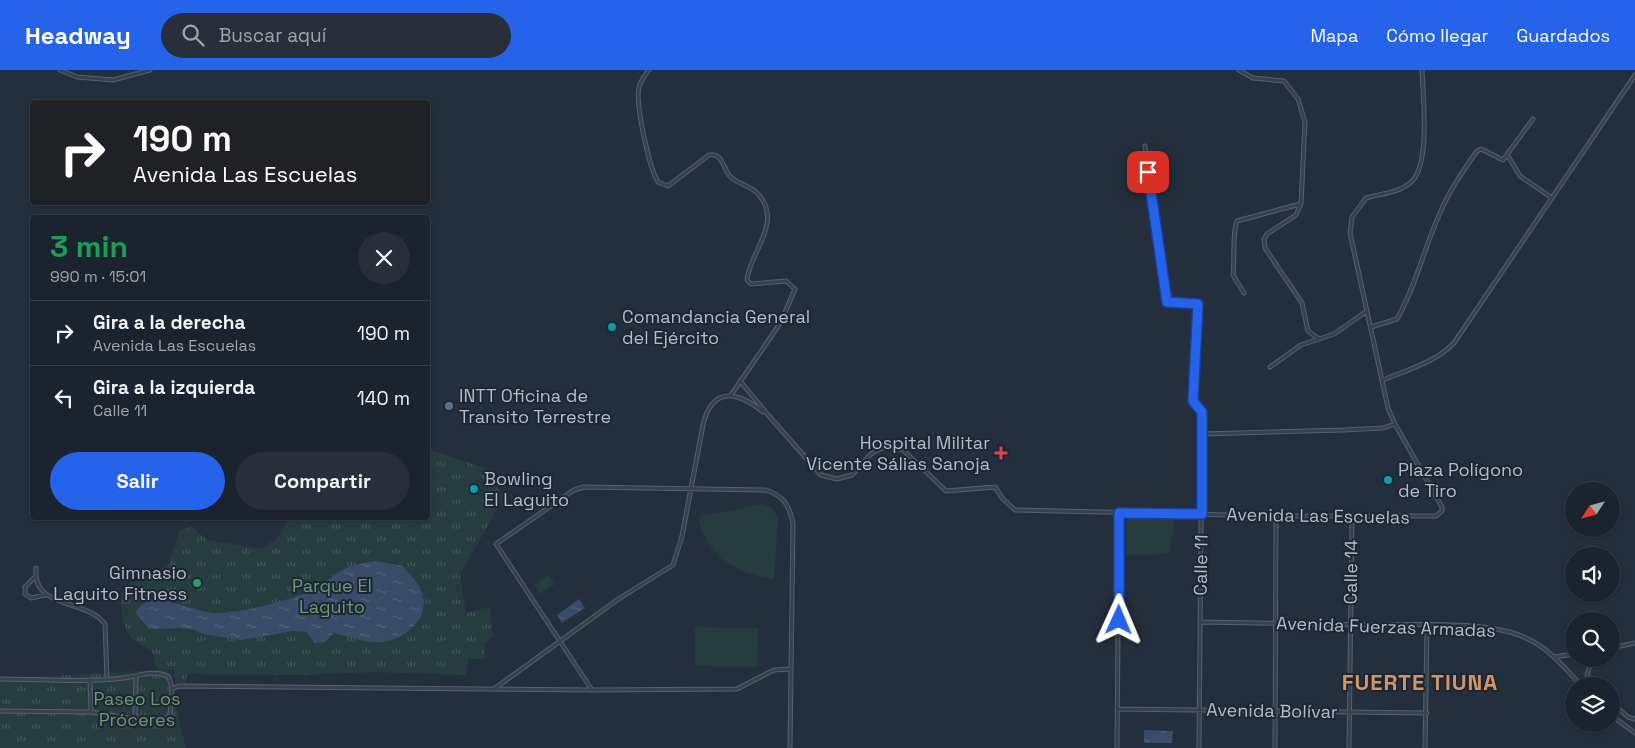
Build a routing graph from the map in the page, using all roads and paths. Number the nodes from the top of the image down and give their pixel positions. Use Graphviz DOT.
graph roads {
  1 [pos="60,70"];
  2 [pos="135,70"];
  3 [pos="144,70"];
  4 [pos="150,70"];
  5 [pos="649,70"];
  6 [pos="1239,70"];
  7 [pos="1422,70"];
  8 [pos="131,75"];
  9 [pos="1635,75"];
  10 [pos="1533,119"];
  11 [pos="1145,146"];
  12 [pos="1508,156"];
  13 [pos="1552,198"];
  14 [pos="1301,204"];
  15 [pos="1244,293"];
  16 [pos="1368,311"];
  17 [pos="1371,327"];
  18 [pos="1319,339"];
  19 [pos="1270,366"];
  20 [pos="1383,380"];
  21 [pos="740,381"];
  22 [pos="731,395"];
  23 [pos="768,416"];
  24 [pos="1394,424"];
  25 [pos="1202,434"];
  26 [pos="690,488"];
  27 [pos="1119,513"];
  28 [pos="1202,514"];
  29 [pos="1276,516"];
  30 [pos="1352,517"];
  31 [pos="36,568"];
  32 [pos="35,577"];
  33 [pos="46,595"];
  34 [pos="1200,622"];
  35 [pos="1276,623"];
  36 [pos="1351,625"];
  37 [pos="1427,625"];
  38 [pos="561,641"];
  39 [pos="1635,644"];
  40 [pos="1620,646"];
  41 [pos="1565,656"];
  42 [pos="1554,658"];
  43 [pos="790,668"];
  44 [pos="136,676"];
  45 [pos="1573,677"];
  46 [pos="0,679"];
  47 [pos="107,679"];
  48 [pos="90,680"];
  49 [pos="172,689"];
  50 [pos="493,690"];
  51 [pos="592,690"];
  52 [pos="1118,709"];
  53 [pos="1200,710"];
  54 [pos="1620,710"];
  55 [pos="0,711"];
  56 [pos="1276,711"];
  57 [pos="91,712"];
  58 [pos="1349,712"];
  59 [pos="1427,713"];
  60 [pos="135,719"];
  61 [pos="1635,719"];
  62 [pos="1620,722"];
  63 [pos="1635,733"];
  64 [pos="790,748"];
  65 [pos="1117,748"];
  66 [pos="1199,748"];
  67 [pos="1275,748"];
  68 [pos="1349,748"];
  69 [pos="1425,748"];
  1 -- 8 [label="street"];
  2 -- 8 [label="street"];
  3 -- 4 [label="street"];
  3 -- 8 [label="street"];
  5 -- 21 [label="street"];
  6 -- 14 [label="street"];
  7 -- 16 [label="street"];
  9 -- 13 [label="street"];
  10 -- 12 [label="street"];
  11 -- 25 [label="street, Calle 11"];
  12 -- 13 [label="street"];
  12 -- 17 [label="street"];
  13 -- 20 [label="street"];
  14 -- 15 [label="street"];
  14 -- 18 [label="street"];
  16 -- 17 [label="street"];
  16 -- 18 [label="street"];
  17 -- 20 [label="street"];
  18 -- 19 [label="street"];
  20 -- 24 [label="street"];
  21 -- 22 [label="street"];
  21 -- 23 [label="street"];
  22 -- 23 [label="street"];
  22 -- 26 [label="street"];
  23 -- 27 [label="street, Avenida Las Escuelas"];
  24 -- 25 [label="street"];
  24 -- 30 [label="street, Avenida Las Escuelas"];
  25 -- 28 [label="street, Calle 11"];
  26 -- 38 [label="street"];
  26 -- 38 [label="street"];
  26 -- 43 [label="street"];
  27 -- 28 [label="street, Avenida Las Escuelas"];
  27 -- 52 [label="street"];
  28 -- 29 [label="street, Avenida Las Escuelas"];
  28 -- 34 [label="street, Calle 11"];
  29 -- 30 [label="street, Avenida Las Escuelas"];
  29 -- 35 [label="street"];
  30 -- 36 [label="street, Calle 14"];
  31 -- 32 [label="street"];
  32 -- 33 [label="street"];
  32 -- 33 [label="street"];
  33 -- 47 [label="street"];
  34 -- 35 [label="street, Avenida Fuerzas Armadas"];
  34 -- 53 [label="street, Calle 11"];
  35 -- 36 [label="street, Avenida Fuerzas Armadas"];
  35 -- 56 [label="street"];
  36 -- 37 [label="street, Avenida Fuerzas Armadas"];
  36 -- 58 [label="street, Calle 14"];
  37 -- 42 [label="street, Avenida Fuerzas Armadas"];
  37 -- 59 [label="street"];
  38 -- 50 [label="street"];
  38 -- 51 [label="street"];
  39 -- 40 [label="street"];
  41 -- 42 [label="street"];
  42 -- 45 [label="street, Avenida Fuerzas Armadas"];
  43 -- 51 [label="street"];
  43 -- 64 [label="street"];
  44 -- 47 [label="street"];
  44 -- 49 [label="street"];
  44 -- 60 [label="street"];
  46 -- 48 [label="street"];
  47 -- 48 [label="street"];
  48 -- 57 [label="street"];
  49 -- 50 [label="street"];
  49 -- 60 [label="street"];
  50 -- 51 [label="street"];
  52 -- 53 [label="street, Avenida Bolívar"];
  52 -- 65 [label="street"];
  53 -- 56 [label="street, Avenida Bolívar"];
  53 -- 66 [label="street, Calle 11"];
  54 -- 61 [label="street"];
  55 -- 57 [label="street"];
  56 -- 58 [label="street, Avenida Bolívar"];
  56 -- 67 [label="street"];
  57 -- 60 [label="street"];
  58 -- 59 [label="street, Avenida Bolívar"];
  58 -- 68 [label="street, Calle 14"];
  59 -- 69 [label="street"];
  62 -- 63 [label="street"];
}
